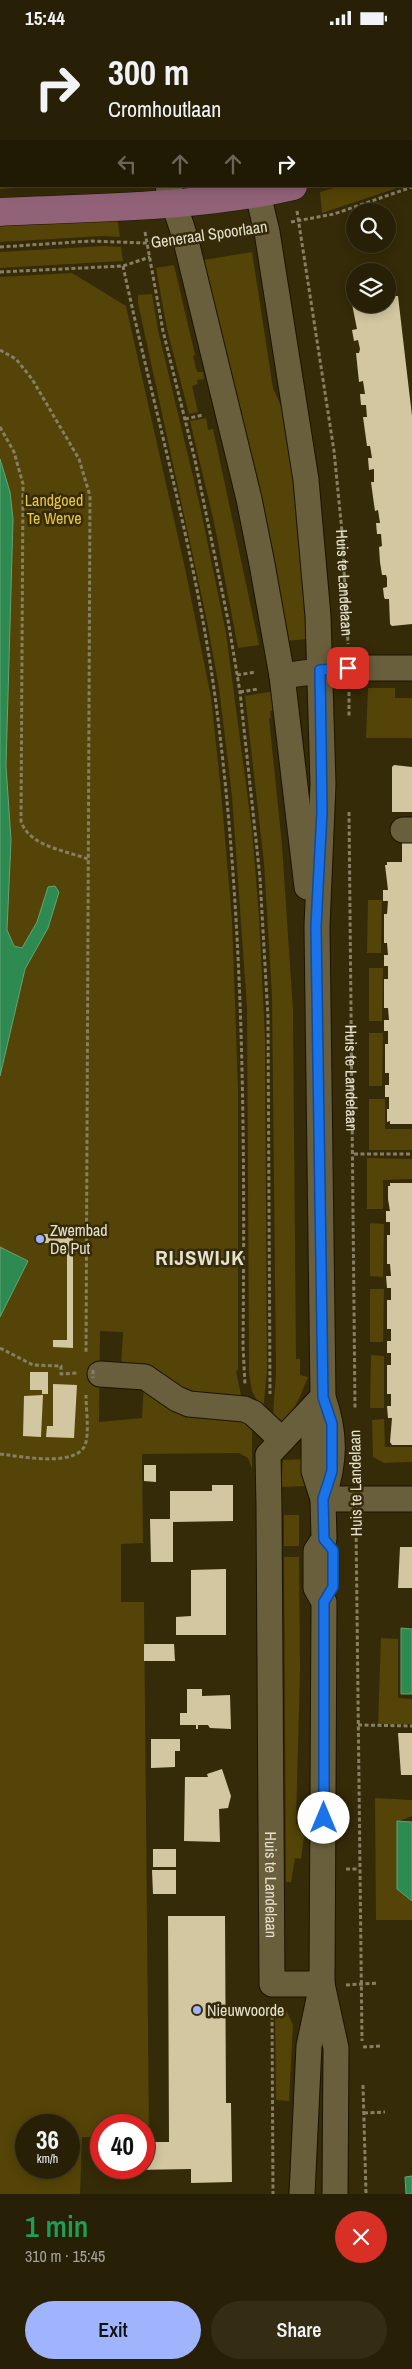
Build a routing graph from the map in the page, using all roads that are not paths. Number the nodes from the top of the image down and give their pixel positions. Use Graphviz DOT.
graph roads {
  1 [pos="284,187"];
  2 [pos="257,190"];
  3 [pos="171,195"];
  4 [pos="0,211"];
  5 [pos="412,668"];
  6 [pos="320,670"];
  7 [pos="282,676"];
  8 [pos="316,926"];
  9 [pos="89,1374"];
  10 [pos="323,1397"];
  11 [pos="267,1426"];
  12 [pos="323,1499"];
  13 [pos="412,1499"];
  14 [pos="322,1985"];
  15 [pos="302,2194"];
  16 [pos="335,2194"];
  1 -- 2 [label="main road, Generaal Spoorlaan"];
  2 -- 3 [label="main road, Generaal Spoorlaan"];
  2 -- 6 [label="street, Huis te Landelaan"];
  3 -- 4 [label="main road, Generaal Spoorlaan"];
  3 -- 7 [label="street, Huis te Landelaan"];
  5 -- 6 [label="street"];
  6 -- 7 [label="street"];
  6 -- 8 [label="street, Huis te Landelaan"];
  7 -- 8 [label="street, Huis te Landelaan"];
  8 -- 10 [label="street, Huis te Landelaan"];
  9 -- 11 [label="street"];
  10 -- 11 [label="street, Huis te Landelaan"];
  10 -- 12 [label="street, Huis te Landelaan"];
  11 -- 14 [label="street, Huis te Landelaan"];
  12 -- 13 [label="street"];
  12 -- 14 [label="street, Huis te Landelaan"];
  14 -- 15 [label="street, Huis te Landelaan"];
  14 -- 16 [label="street, Huis te Landelaan"];
}
